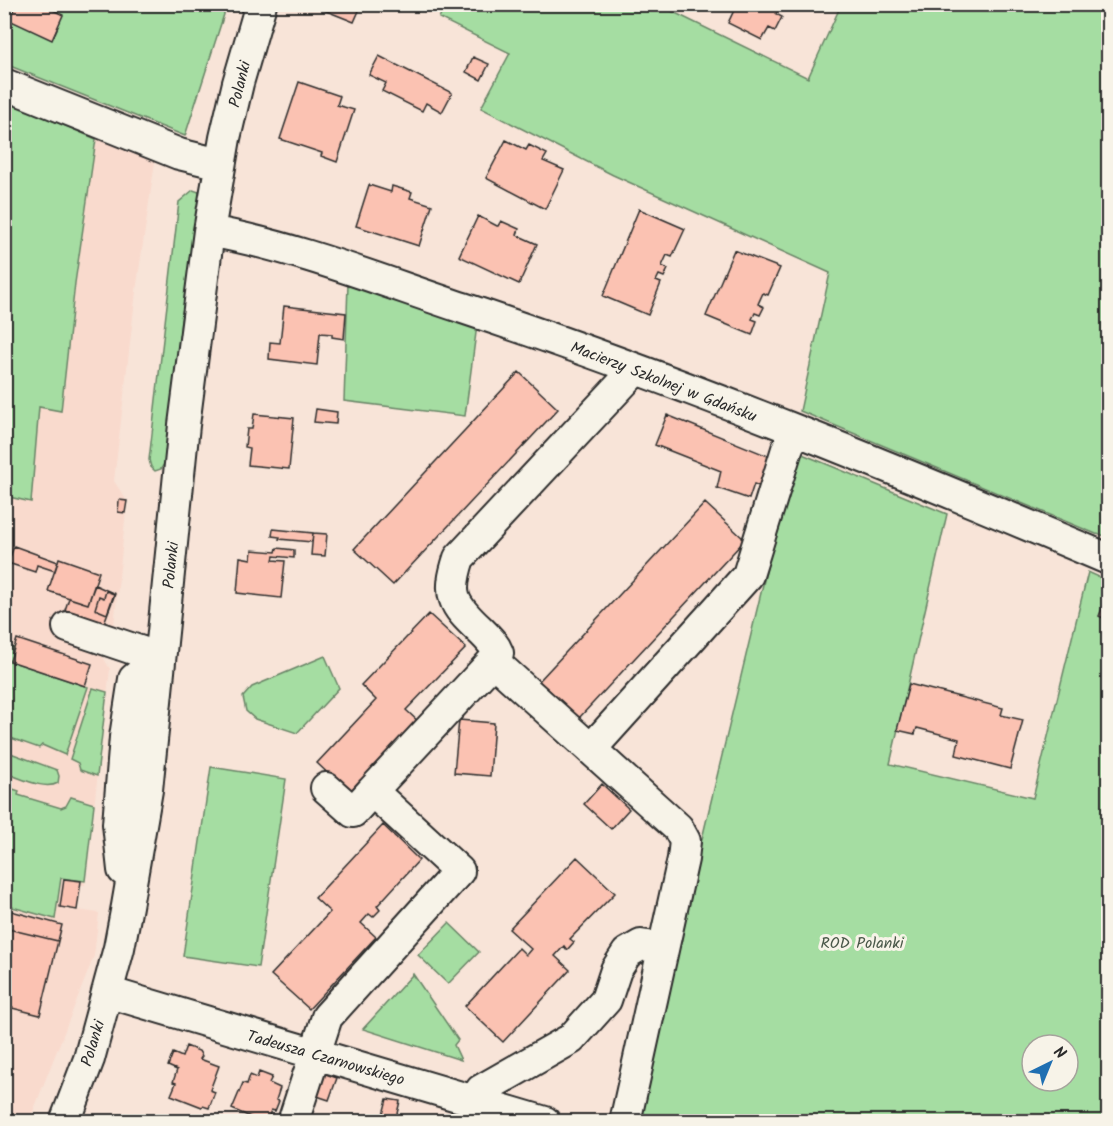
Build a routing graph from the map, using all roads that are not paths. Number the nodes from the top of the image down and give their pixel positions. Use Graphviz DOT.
graph roads {
  1 [pos="261,4"];
  2 [pos="4,84"];
  3 [pos="220,164"];
  4 [pos="209,231"];
  5 [pos="636,369"];
  6 [pos="795,430"];
  7 [pos="1108,559"];
  8 [pos="68,627"];
  9 [pos="160,658"];
  10 [pos="493,661"];
  11 [pos="591,749"];
  12 [pos="326,788"];
  13 [pos="372,791"];
  14 [pos="663,948"];
  15 [pos="108,992"];
  16 [pos="316,1054"];
  17 [pos="477,1101"];
  18 [pos="65,1122"];
  19 [pos="293,1122"];
  20 [pos="545,1122"];
  21 [pos="625,1122"];
  1 -- 3 [label="street, Polanki"];
  2 -- 3 [label="street"];
  3 -- 4 [label="street, Polanki"];
  4 -- 5 [label="street, Macierzy Szkolnej w Gdańsku"];
  4 -- 9 [label="street, Polanki"];
  5 -- 6 [label="street, Macierzy Szkolnej w Gdańsku"];
  5 -- 10 [label="street"];
  6 -- 7 [label="street, Macierzy Szkolnej w Gdańsku"];
  6 -- 11 [label="street"];
  8 -- 9 [label="street"];
  9 -- 15 [label="street, Polanki"];
  10 -- 11 [label="street"];
  10 -- 13 [label="street"];
  11 -- 14 [label="street"];
  12 -- 13 [label="street"];
  13 -- 16 [label="street"];
  14 -- 17 [label="street"];
  14 -- 21 [label="street"];
  15 -- 16 [label="street, Tadeusza Czarnowskiego"];
  15 -- 18 [label="street, Polanki"];
  16 -- 17 [label="street, Tadeusza Czarnowskiego"];
  16 -- 19 [label="street"];
  17 -- 20 [label="street, Tadeusza Czarnowskiego"];
}
